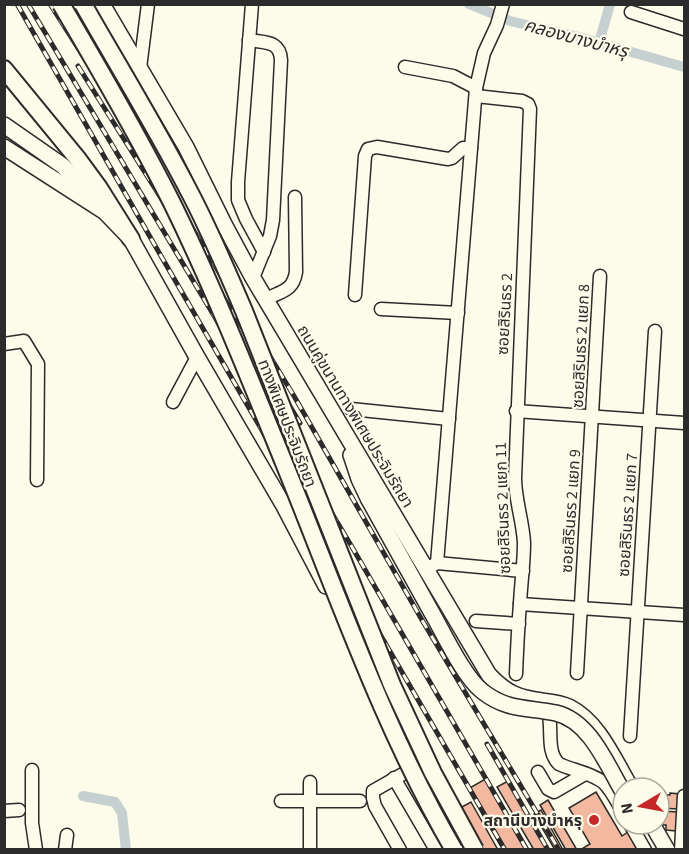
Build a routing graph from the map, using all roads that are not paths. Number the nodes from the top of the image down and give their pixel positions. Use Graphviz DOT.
graph roads {
  1 [pos="61,4"];
  2 [pos="83,4"];
  3 [pos="89,4"];
  4 [pos="102,4"];
  5 [pos="148,4"];
  6 [pos="252,4"];
  7 [pos="503,7"];
  8 [pos="111,11"];
  9 [pos="631,12"];
  10 [pos="684,29"];
  11 [pos="249,40"];
  12 [pos="405,67"];
  13 [pos="140,68"];
  14 [pos="4,69"];
  15 [pos="476,92"];
  16 [pos="4,125"];
  17 [pos="4,147"];
  18 [pos="471,148"];
  19 [pos="295,197"];
  20 [pos="105,212"];
  21 [pos="224,224"];
  22 [pos="131,239"];
  23 [pos="264,252"];
  24 [pos="600,276"];
  25 [pos="254,278"];
  26 [pos="355,296"];
  27 [pos="266,299"];
  28 [pos="381,309"];
  29 [pos="459,313"];
  30 [pos="655,331"];
  31 [pos="4,344"];
  32 [pos="197,357"];
  33 [pos="173,402"];
  34 [pos="351,409"];
  35 [pos="516,411"];
  36 [pos="592,417"];
  37 [pos="449,418"];
  38 [pos="650,420"];
  39 [pos="684,423"];
  40 [pos="341,427"];
  41 [pos="37,480"];
  42 [pos="431,566"];
  43 [pos="523,571"];
  44 [pos="520,604"];
  45 [pos="581,608"];
  46 [pos="638,612"];
  47 [pos="684,615"];
  48 [pos="476,621"];
  49 [pos="519,624"];
  50 [pos="577,673"];
  51 [pos="516,674"];
  52 [pos="542,701"];
  53 [pos="589,720"];
  54 [pos="630,736"];
  55 [pos="552,739"];
  56 [pos="420,764"];
  57 [pos="565,767"];
  58 [pos="32,770"];
  59 [pos="538,772"];
  60 [pos="585,774"];
  61 [pos="614,776"];
  62 [pos="624,776"];
  63 [pos="394,778"];
  64 [pos="310,782"];
  65 [pos="562,787"];
  66 [pos="611,792"];
  67 [pos="684,796"];
  68 [pos="310,800"];
  69 [pos="281,801"];
  70 [pos="360,801"];
  71 [pos="19,810"];
  72 [pos="4,812"];
  73 [pos="67,835"];
  74 [pos="637,836"];
  75 [pos="659,836"];
  76 [pos="36,849"];
  77 [pos="65,849"];
  78 [pos="310,849"];
  79 [pos="400,849"];
  80 [pos="436,849"];
  81 [pos="453,849"];
  82 [pos="469,849"];
  83 [pos="475,849"];
  84 [pos="645,849"];
  85 [pos="667,849"];
  86 [pos="681,849"];
  1 -- 81 [label="highway, ทางพิเศษประจิมรัถยา, bridge"];
  2 -- 83 [label="highway, ทางพิเศษประจิมรัถยา, bridge"];
  3 -- 21 [label="main road"];
  4 -- 8 [label="main road, ถนนคู่ขนานทางพิเศษประจิมรัถยา"];
  5 -- 13 [label="street"];
  6 -- 11 [label="street"];
  7 -- 15 [label="street"];
  8 -- 13 [label="main road, ถนนคู่ขนานทางพิเศษประจิมรัถยา"];
  9 -- 10 [label="street"];
  11 -- 23 [label="street"];
  11 -- 23 [label="street"];
  12 -- 15 [label="street, ซอยสิรินธร 2"];
  13 -- 21 [label="main road, ถนนคู่ขนานทางพิเศษประจิมรัถยา"];
  14 -- 22 [label="highway"];
  15 -- 18 [label="street"];
  15 -- 35 [label="street, ซอยสิรินธร 2"];
  16 -- 20 [label="main road"];
  17 -- 20 [label="main road"];
  18 -- 26 [label="street"];
  18 -- 29 [label="street"];
  19 -- 27 [label="street"];
  20 -- 22 [label="main road"];
  21 -- 25 [label="main road, ถนนคู่ขนานทางพิเศษประจิมรัถยา"];
  22 -- 32 [label="main road"];
  23 -- 25 [label="street"];
  24 -- 36 [label="street, ซอยสิรินธร 2 แยก 8"];
  25 -- 27 [label="main road, ถนนคู่ขนานทางพิเศษประจิมรัถยา"];
  27 -- 40 [label="main road, ถนนคู่ขนานทางพิเศษประจิมรัถยา"];
  28 -- 29 [label="street"];
  29 -- 37 [label="street"];
  30 -- 38 [label="street, ซอยสิรินธร 2 แยก 7"];
  31 -- 41 [label="street"];
  32 -- 33 [label="street"];
  32 -- 56 [label="main road"];
  34 -- 37 [label="street"];
  35 -- 36 [label="street"];
  35 -- 43 [label="street, ซอยสิรินธร 2 แยก 11"];
  36 -- 38 [label="street"];
  36 -- 45 [label="street, ซอยสิรินธร 2 แยก 9"];
  37 -- 42 [label="street"];
  38 -- 39 [label="street"];
  38 -- 46 [label="street, ซอยสิรินธร 2 แยก 7"];
  40 -- 42 [label="main road, ถนนคู่ขนานทางพิเศษประจิมรัถยา"];
  40 -- 61 [label="main road, bridge"];
  42 -- 43 [label="street"];
  42 -- 52 [label="main road, ถนนคู่ขนานทางพิเศษประจิมรัถยา"];
  43 -- 44 [label="street, ซอยสิรินธร 2 แยก 11"];
  44 -- 45 [label="street"];
  44 -- 49 [label="street, ซอยสิรินธร 2 แยก 11"];
  45 -- 46 [label="street"];
  45 -- 50 [label="street, ซอยสิรินธร 2 แยก 9"];
  46 -- 47 [label="street"];
  46 -- 54 [label="street, ซอยสิรินธร 2 แยก 7"];
  48 -- 49 [label="street"];
  49 -- 51 [label="street, ซอยสิรินธร 2 แยก 11"];
  52 -- 53 [label="main road, ถนนคู่ขนานทางพิเศษประจิมรัถยา"];
  52 -- 55 [label="street"];
  53 -- 55 [label="street"];
  53 -- 62 [label="main road, ถนนคู่ขนานทางพิเศษประจิมรัถยา"];
  55 -- 57 [label="street"];
  56 -- 63 [label="street"];
  56 -- 82 [label="main road"];
  57 -- 60 [label="street"];
  57 -- 65 [label="street"];
  58 -- 76 [label="street"];
  59 -- 65 [label="street"];
  60 -- 65 [label="street"];
  60 -- 66 [label="street"];
  63 -- 79 [label="street"];
  63 -- 80 [label="street"];
  64 -- 68 [label="street"];
  67 -- 86 [label="street"];
  68 -- 69 [label="street"];
  68 -- 70 [label="street"];
  68 -- 78 [label="street"];
  71 -- 72 [label="street"];
  73 -- 77 [label="street"];
  74 -- 84 [label="street"];
  75 -- 85 [label="main road"];
}
